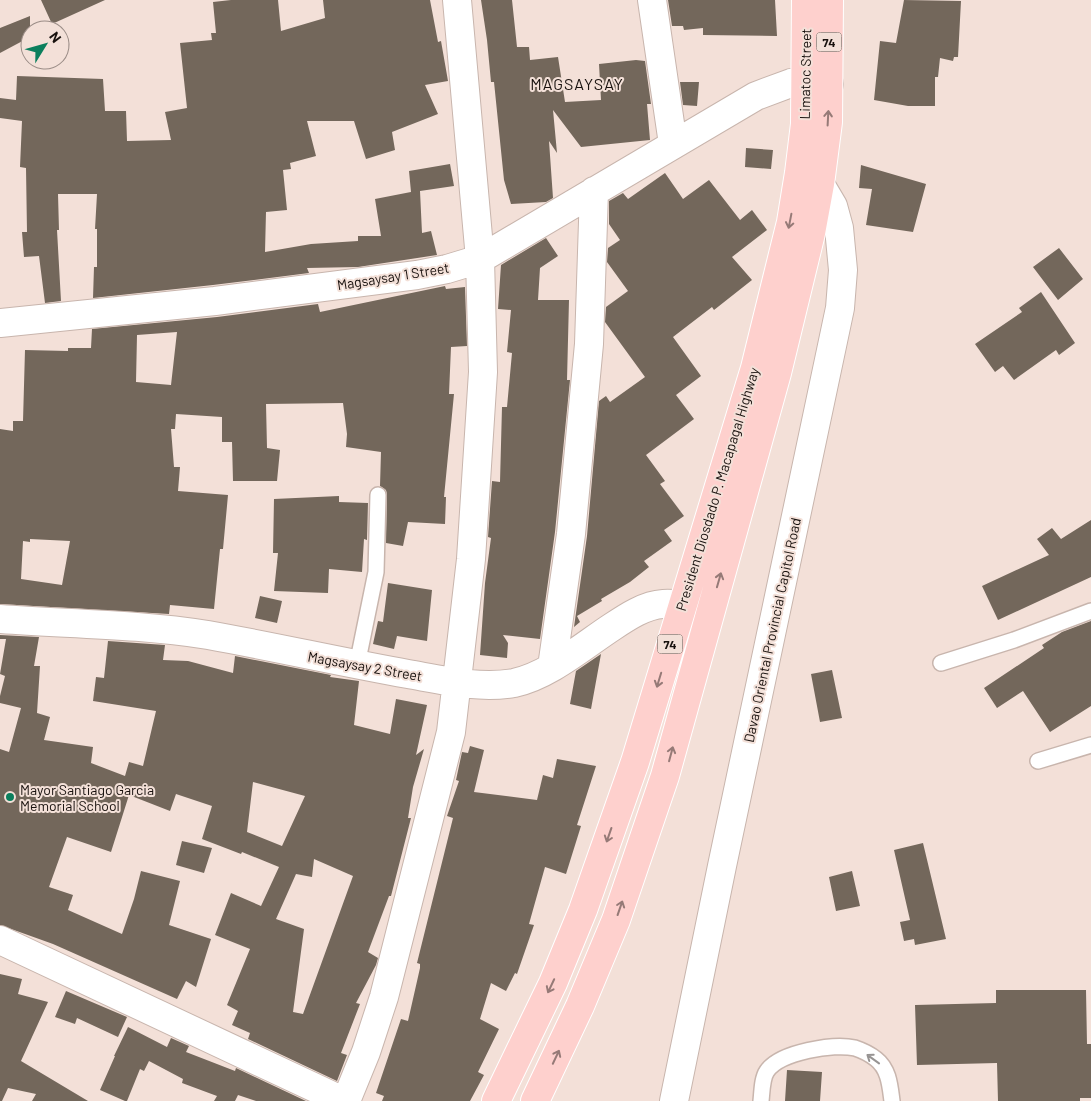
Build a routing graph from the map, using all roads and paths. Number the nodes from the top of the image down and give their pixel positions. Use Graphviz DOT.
graph roads {
  1 [pos="457,0"];
  2 [pos="652,0"];
  3 [pos="806,0"];
  4 [pos="829,0"];
  5 [pos="818,83"];
  6 [pos="673,144"];
  7 [pos="811,164"];
  8 [pos="594,191"];
  9 [pos="480,259"];
  10 [pos="0,323"];
  11 [pos="378,495"];
  12 [pos="682,604"];
  13 [pos="711,610"];
  14 [pos="1091,611"];
  15 [pos="0,619"];
  16 [pos="941,663"];
  17 [pos="357,665"];
  18 [pos="552,667"];
  19 [pos="457,682"];
  20 [pos="1091,745"];
  21 [pos="1038,760"];
  22 [pos="0,940"];
  23 [pos="344,1101"];
  24 [pos="496,1101"];
  25 [pos="535,1101"];
  26 [pos="674,1101"];
  27 [pos="761,1101"];
  28 [pos="892,1101"];
  1 -- 9 [label="street"];
  2 -- 6 [label="street"];
  3 -- 5 [label="main road, Limatoc Street / 74"];
  4 -- 5 [label="main road, Limatoc Street / 74"];
  5 -- 6 [label="street, Magsaysay 1 Street"];
  5 -- 7 [label="main road, Limatoc Street / 74"];
  6 -- 8 [label="street, Magsaysay 1 Street"];
  7 -- 12 [label="main road, President Diosdado P. Macapagal Highway / 74, one-way"];
  13 -- 7 [label="main road, President Diosdado P. Macapagal Highway / 74, one-way"];
  7 -- 26 [label="street, Davao Oriental Provincial Capitol Road"];
  8 -- 9 [label="street, Magsaysay 1 Street"];
  8 -- 18 [label="street"];
  9 -- 10 [label="street, Magsaysay 1 Street"];
  9 -- 19 [label="street"];
  11 -- 17 [label="lane"];
  12 -- 13 [label="street, Magsaysay 2 Street"];
  12 -- 18 [label="street, Magsaysay 2 Street"];
  12 -- 24 [label="main road, President Diosdado P. Macapagal Highway / 74, one-way"];
  25 -- 13 [label="main road, President Diosdado P. Macapagal Highway / 74, one-way"];
  14 -- 16 [label="lane"];
  15 -- 17 [label="street, Magsaysay 2 Street"];
  17 -- 19 [label="street, Magsaysay 2 Street"];
  18 -- 19 [label="street, Magsaysay 2 Street"];
  19 -- 23 [label="street"];
  20 -- 21 [label="lane"];
  22 -- 23 [label="street"];
  28 -- 27 [label="lane, one-way"];
}
